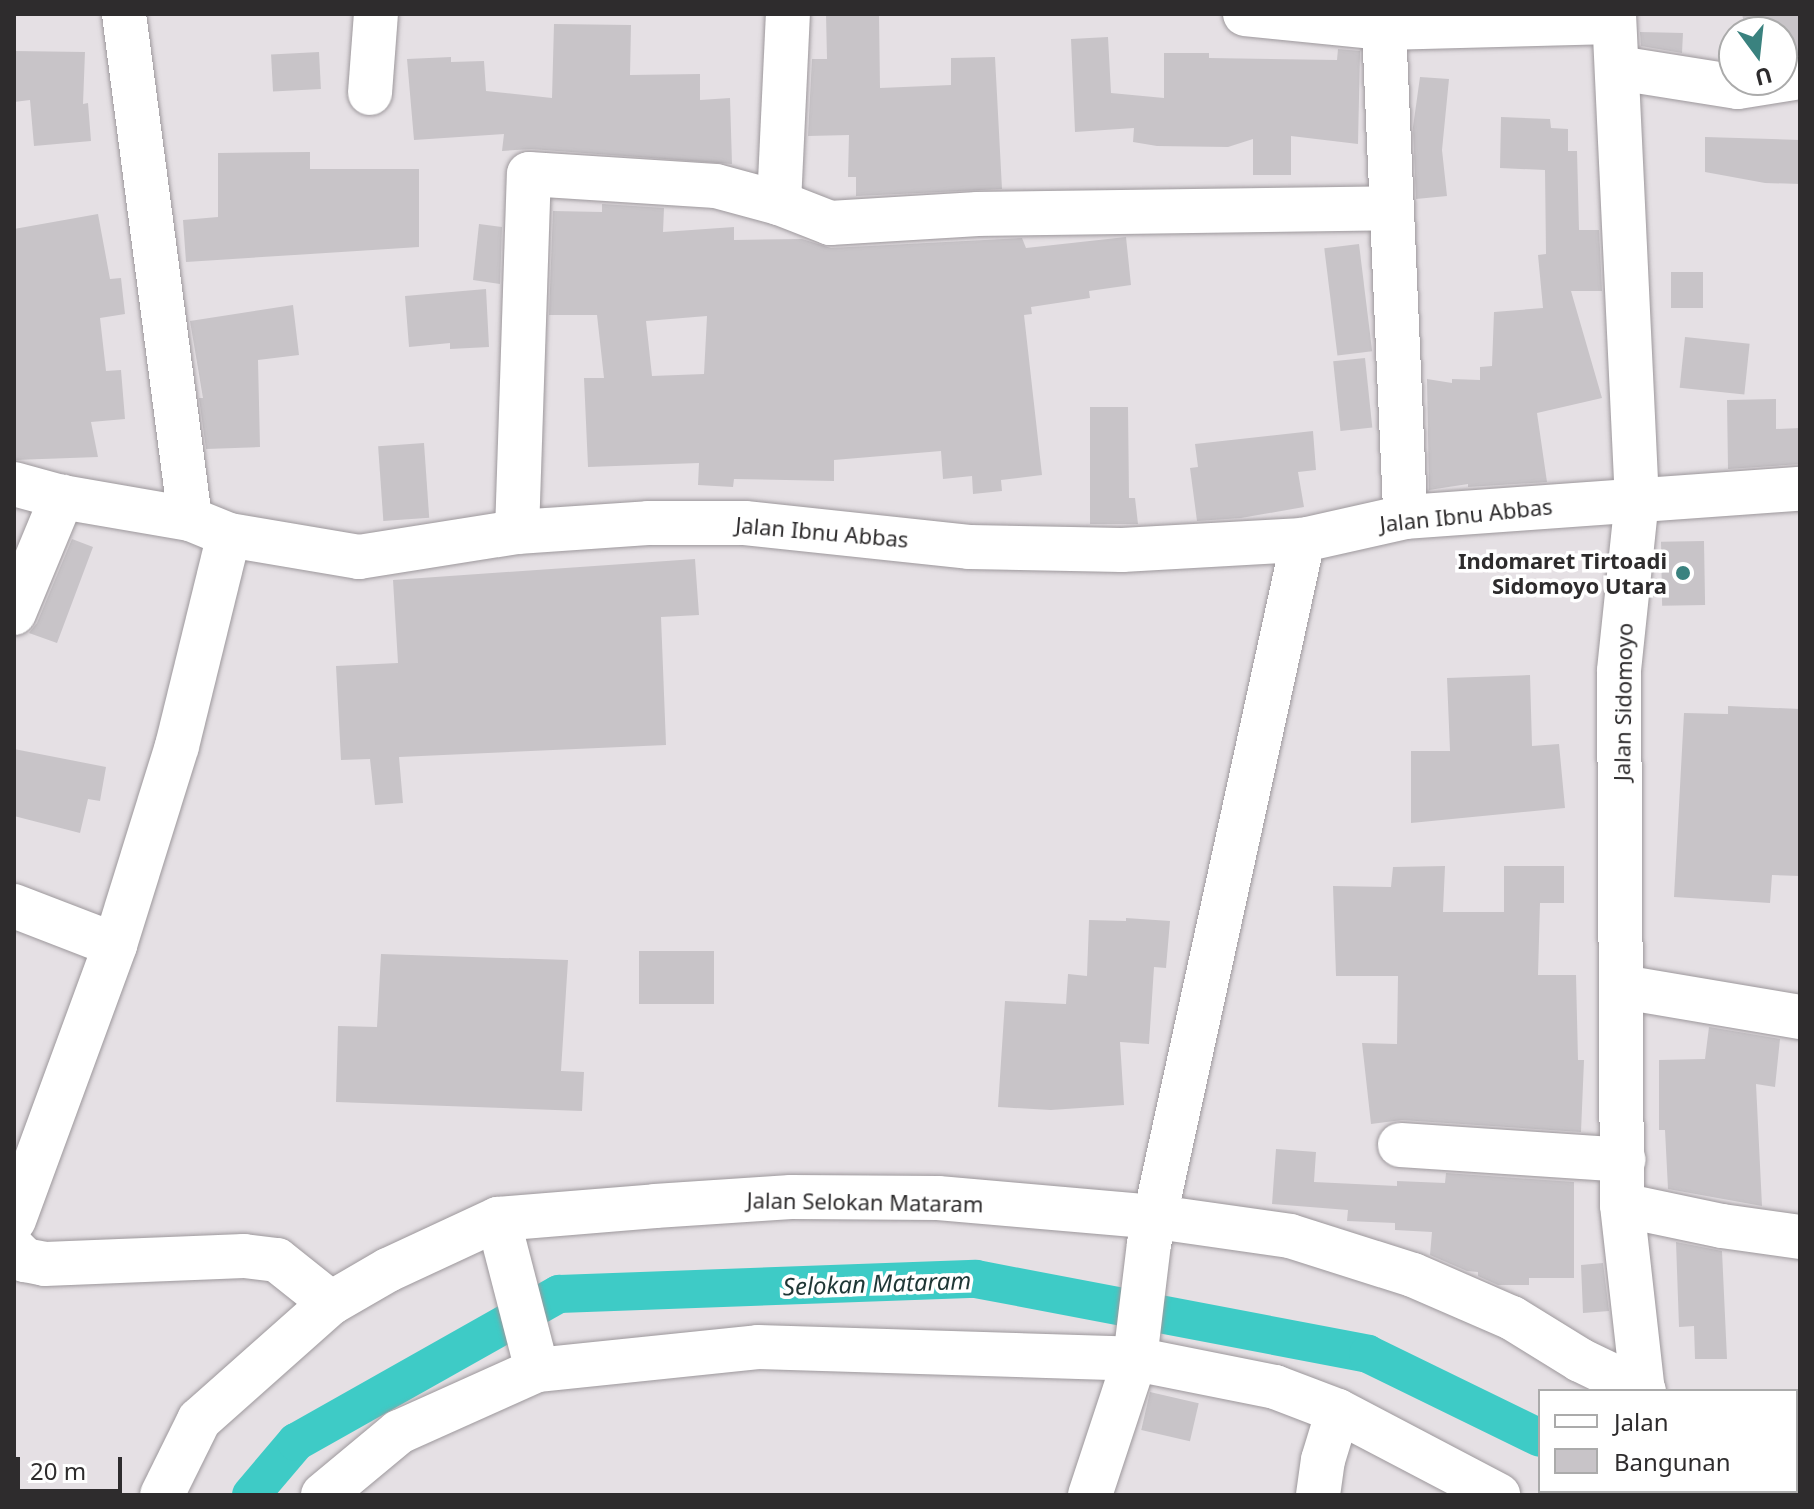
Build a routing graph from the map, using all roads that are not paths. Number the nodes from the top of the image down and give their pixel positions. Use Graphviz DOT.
graph roads {
  1 [pos="124,14"];
  2 [pos="376,14"];
  3 [pos="788,14"];
  4 [pos="1245,14"];
  5 [pos="1614,18"];
  6 [pos="1384,28"];
  7 [pos="1618,68"];
  8 [pos="1800,77"];
  9 [pos="370,93"];
  10 [pos="779,203"];
  11 [pos="1390,208"];
  12 [pos="14,484"];
  13 [pos="1800,489"];
  14 [pos="62,497"];
  15 [pos="1637,499"];
  16 [pos="1405,517"];
  17 [pos="210,527"];
  18 [pos="517,532"];
  19 [pos="1303,540"];
  20 [pos="14,613"];
  21 [pos="14,906"];
  22 [pos="115,945"];
  23 [pos="1623,987"];
  24 [pos="1800,1017"];
  25 [pos="1400,1145"];
  26 [pos="1623,1160"];
  27 [pos="1622,1205"];
  28 [pos="14,1220"];
  29 [pos="1153,1231"];
  30 [pos="500,1232"];
  31 [pos="1800,1237"];
  32 [pos="14,1249"];
  33 [pos="331,1303"];
  34 [pos="533,1350"];
  35 [pos="1135,1359"];
  36 [pos="1639,1389"];
  37 [pos="1643,1389"];
  38 [pos="1338,1411"];
  39 [pos="162,1495"];
  40 [pos="323,1495"];
  41 [pos="1090,1495"];
  42 [pos="1318,1495"];
  43 [pos="1498,1495"];
  1 -- 17 [label="street"];
  2 -- 9 [label="street"];
  3 -- 10 [label="street"];
  4 -- 6 [label="street"];
  5 -- 6 [label="street"];
  5 -- 7 [label="street, Jalan Sidomoyo"];
  6 -- 11 [label="street"];
  7 -- 8 [label="street"];
  7 -- 15 [label="street, Jalan Sidomoyo"];
  10 -- 11 [label="street"];
  10 -- 18 [label="street"];
  11 -- 16 [label="street"];
  12 -- 14 [label="street, Jalan Ibnu Abbas"];
  13 -- 15 [label="street, Jalan Ibnu Abbas"];
  14 -- 17 [label="street, Jalan Ibnu Abbas"];
  14 -- 20 [label="street"];
  15 -- 16 [label="street, Jalan Ibnu Abbas"];
  15 -- 23 [label="street, Jalan Sidomoyo"];
  16 -- 19 [label="street, Jalan Ibnu Abbas"];
  17 -- 18 [label="street, Jalan Ibnu Abbas"];
  17 -- 22 [label="street"];
  18 -- 19 [label="street, Jalan Ibnu Abbas"];
  19 -- 29 [label="street"];
  21 -- 22 [label="street"];
  22 -- 28 [label="street"];
  23 -- 24 [label="street"];
  23 -- 26 [label="street, Jalan Sidomoyo"];
  25 -- 26 [label="street"];
  26 -- 27 [label="street, Jalan Sidomoyo"];
  27 -- 31 [label="street"];
  27 -- 37 [label="street, Jalan Sidomoyo"];
  29 -- 30 [label="street, Jalan Selokan Mataram"];
  29 -- 35 [label="street"];
  29 -- 36 [label="street, Jalan Selokan Mataram"];
  30 -- 33 [label="street, Jalan Selokan Mataram"];
  30 -- 34 [label="street"];
  32 -- 33 [label="street"];
  33 -- 39 [label="street, Jalan Selokan Mataram"];
  34 -- 35 [label="street"];
  34 -- 40 [label="street"];
  35 -- 38 [label="street"];
  35 -- 41 [label="street"];
  38 -- 42 [label="street"];
  38 -- 43 [label="street"];
}
